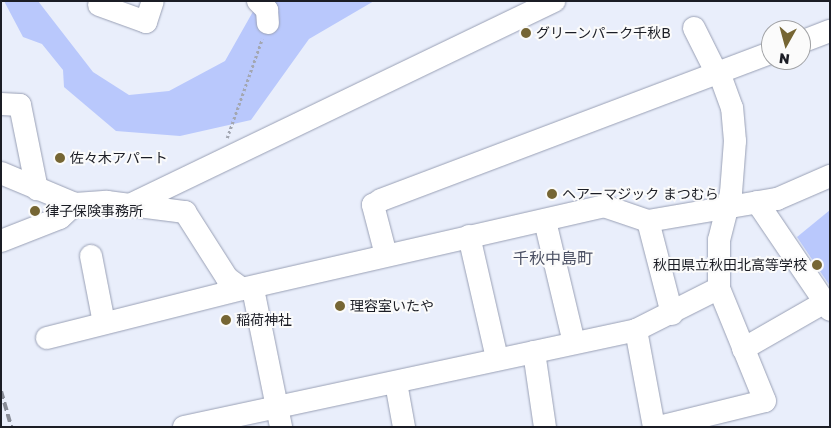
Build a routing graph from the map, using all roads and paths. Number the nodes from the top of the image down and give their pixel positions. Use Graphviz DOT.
graph roads {
  1 [pos="153,1"];
  2 [pos="258,1"];
  3 [pos="554,1"];
  4 [pos="99,5"];
  5 [pos="268,23"];
  6 [pos="694,28"];
  7 [pos="830,31"];
  8 [pos="811,38"];
  9 [pos="761,58"];
  10 [pos="718,73"];
  11 [pos="1,104"];
  12 [pos="219,160"];
  13 [pos="1,173"];
  14 [pos="830,176"];
  15 [pos="37,189"];
  16 [pos="757,202"];
  17 [pos="75,204"];
  18 [pos="130,205"];
  19 [pos="725,208"];
  20 [pos="545,221"];
  21 [pos="648,221"];
  22 [pos="469,236"];
  23 [pos="1,241"];
  24 [pos="386,255"];
  25 [pos="91,256"];
  26 [pos="719,288"];
  27 [pos="248,289"];
  28 [pos="827,306"];
  29 [pos="672,314"];
  30 [pos="104,323"];
  31 [pos="636,330"];
  32 [pos="47,338"];
  33 [pos="574,343"];
  34 [pos="743,348"];
  35 [pos="534,352"];
  36 [pos="497,358"];
  37 [pos="396,382"];
  38 [pos="280,418"];
  39 [pos="184,427"];
  40 [pos="404,427"];
  41 [pos="546,427"];
  42 [pos="654,427"];
  43 [pos="658,427"];
  1 -- 4 [label="street"];
  2 -- 5 [label="street"];
  3 -- 12 [label="street"];
  5 -- 12 [label="path"];
  6 -- 10 [label="street"];
  7 -- 8 [label="street"];
  9 -- 10 [label="street"];
  10 -- 19 [label="street"];
  10 -- 24 [label="street"];
  11 -- 15 [label="street"];
  12 -- 18 [label="street"];
  13 -- 15 [label="street"];
  14 -- 16 [label="street"];
  15 -- 17 [label="street"];
  16 -- 19 [label="street"];
  16 -- 28 [label="street"];
  17 -- 18 [label="street"];
  17 -- 23 [label="street"];
  18 -- 27 [label="street"];
  19 -- 21 [label="street"];
  19 -- 26 [label="street"];
  20 -- 21 [label="street"];
  20 -- 22 [label="street"];
  20 -- 33 [label="street"];
  21 -- 29 [label="street"];
  22 -- 24 [label="street"];
  22 -- 36 [label="street"];
  24 -- 27 [label="street"];
  25 -- 30 [label="street"];
  26 -- 29 [label="street"];
  26 -- 34 [label="street"];
  27 -- 30 [label="street"];
  27 -- 38 [label="street"];
  28 -- 34 [label="street"];
  29 -- 31 [label="street"];
  30 -- 32 [label="street"];
  31 -- 33 [label="street"];
  31 -- 42 [label="street"];
  33 -- 35 [label="street"];
  34 -- 43 [label="street"];
  35 -- 36 [label="street"];
  35 -- 41 [label="street"];
  36 -- 37 [label="street"];
  37 -- 38 [label="street"];
  37 -- 40 [label="street"];
  38 -- 39 [label="street"];
}
